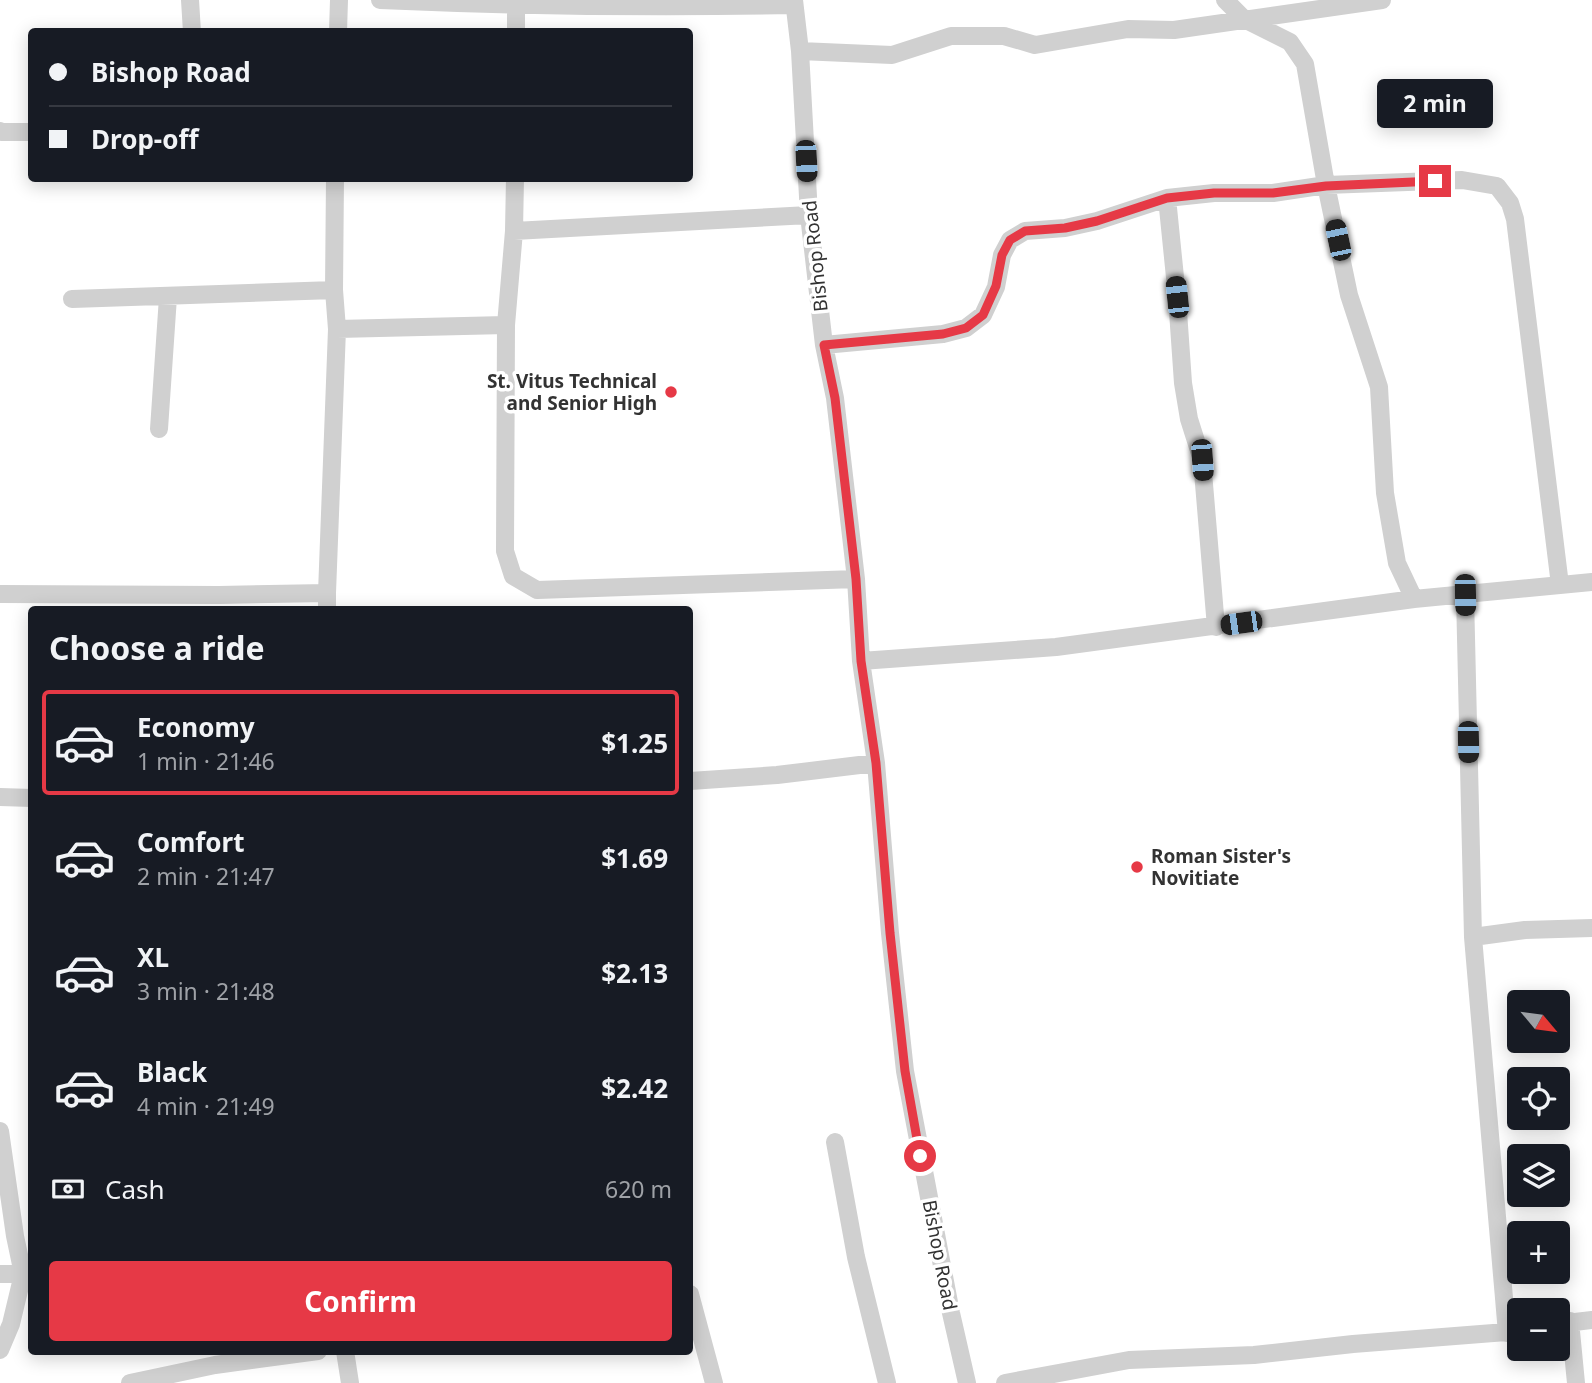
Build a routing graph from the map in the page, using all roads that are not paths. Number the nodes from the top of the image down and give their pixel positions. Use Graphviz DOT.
graph roads {
  1 [pos="190,0"];
  2 [pos="339,0"];
  3 [pos="380,0"];
  4 [pos="1225,0"];
  5 [pos="1382,0"];
  6 [pos="794,2"];
  7 [pos="516,6"];
  8 [pos="1244,19"];
  9 [pos="192,28"];
  10 [pos="338,28"];
  11 [pos="516,28"];
  12 [pos="800,51"];
  13 [pos="0,131"];
  14 [pos="28,132"];
  15 [pos="335,182"];
  16 [pos="515,182"];
  17 [pos="1326,186"];
  18 [pos="1167,198"];
  19 [pos="809,215"];
  20 [pos="514,231"];
  21 [pos="334,290"];
  22 [pos="167,297"];
  23 [pos="72,299"];
  24 [pos="506,325"];
  25 [pos="337,329"];
  26 [pos="824,345"];
  27 [pos="159,429"];
  28 [pos="856,579"];
  29 [pos="1592,582"];
  30 [pos="1560,584"];
  31 [pos="0,594"];
  32 [pos="1465,595"];
  33 [pos="1414,599"];
  34 [pos="327,601"];
  35 [pos="1216,627"];
  36 [pos="861,661"];
  37 [pos="876,763"];
  38 [pos="693,782"];
  39 [pos="0,797"];
  40 [pos="28,798"];
  41 [pos="1592,928"];
  42 [pos="1473,937"];
  43 [pos="0,1131"];
  44 [pos="835,1142"];
  45 [pos="28,1226"];
  46 [pos="15,1236"];
  47 [pos="0,1274"];
  48 [pos="23,1274"];
  49 [pos="1510,1298"];
  50 [pos="693,1305"];
  51 [pos="1592,1320"];
  52 [pos="1570,1322"];
  53 [pos="1507,1332"];
  54 [pos="0,1350"];
  55 [pos="1570,1353"];
  56 [pos="289,1355"];
  57 [pos="346,1355"];
  58 [pos="130,1383"];
  59 [pos="351,1383"];
  60 [pos="714,1383"];
  61 [pos="887,1383"];
  62 [pos="968,1383"];
  63 [pos="1005,1383"];
  64 [pos="1576,1383"];
  1 -- 9 [label="street"];
  2 -- 10 [label="street"];
  3 -- 7 [label="street"];
  4 -- 8 [label="street"];
  5 -- 8 [label="street"];
  6 -- 7 [label="street"];
  6 -- 12 [label="street, Bishop Road"];
  7 -- 11 [label="street"];
  8 -- 12 [label="street"];
  8 -- 17 [label="street"];
  12 -- 19 [label="street, Bishop Road"];
  13 -- 14 [label="street"];
  15 -- 21 [label="street"];
  16 -- 20 [label="street"];
  17 -- 18 [label="street"];
  17 -- 30 [label="street"];
  17 -- 33 [label="street"];
  18 -- 26 [label="street"];
  18 -- 35 [label="street"];
  19 -- 20 [label="street"];
  19 -- 26 [label="street, Bishop Road"];
  20 -- 24 [label="street"];
  21 -- 22 [label="street"];
  21 -- 25 [label="street"];
  22 -- 23 [label="street"];
  22 -- 27 [label="street"];
  24 -- 25 [label="street"];
  24 -- 28 [label="street"];
  25 -- 34 [label="street"];
  26 -- 28 [label="street, Bishop Road"];
  28 -- 36 [label="street, Bishop Road"];
  29 -- 30 [label="street"];
  30 -- 32 [label="street"];
  31 -- 34 [label="street"];
  32 -- 33 [label="street"];
  32 -- 42 [label="street"];
  33 -- 35 [label="street"];
  35 -- 36 [label="street"];
  36 -- 37 [label="street, Bishop Road"];
  37 -- 38 [label="street"];
  37 -- 62 [label="street, Bishop Road"];
  39 -- 40 [label="street"];
  41 -- 42 [label="street"];
  42 -- 49 [label="street"];
  43 -- 46 [label="street"];
  44 -- 61 [label="street"];
  45 -- 46 [label="street"];
  46 -- 48 [label="street"];
  47 -- 48 [label="street"];
  48 -- 54 [label="street"];
  50 -- 60 [label="street"];
  51 -- 52 [label="street"];
  53 -- 63 [label="street"];
  55 -- 64 [label="street"];
  56 -- 58 [label="street"];
  57 -- 59 [label="street"];
}
